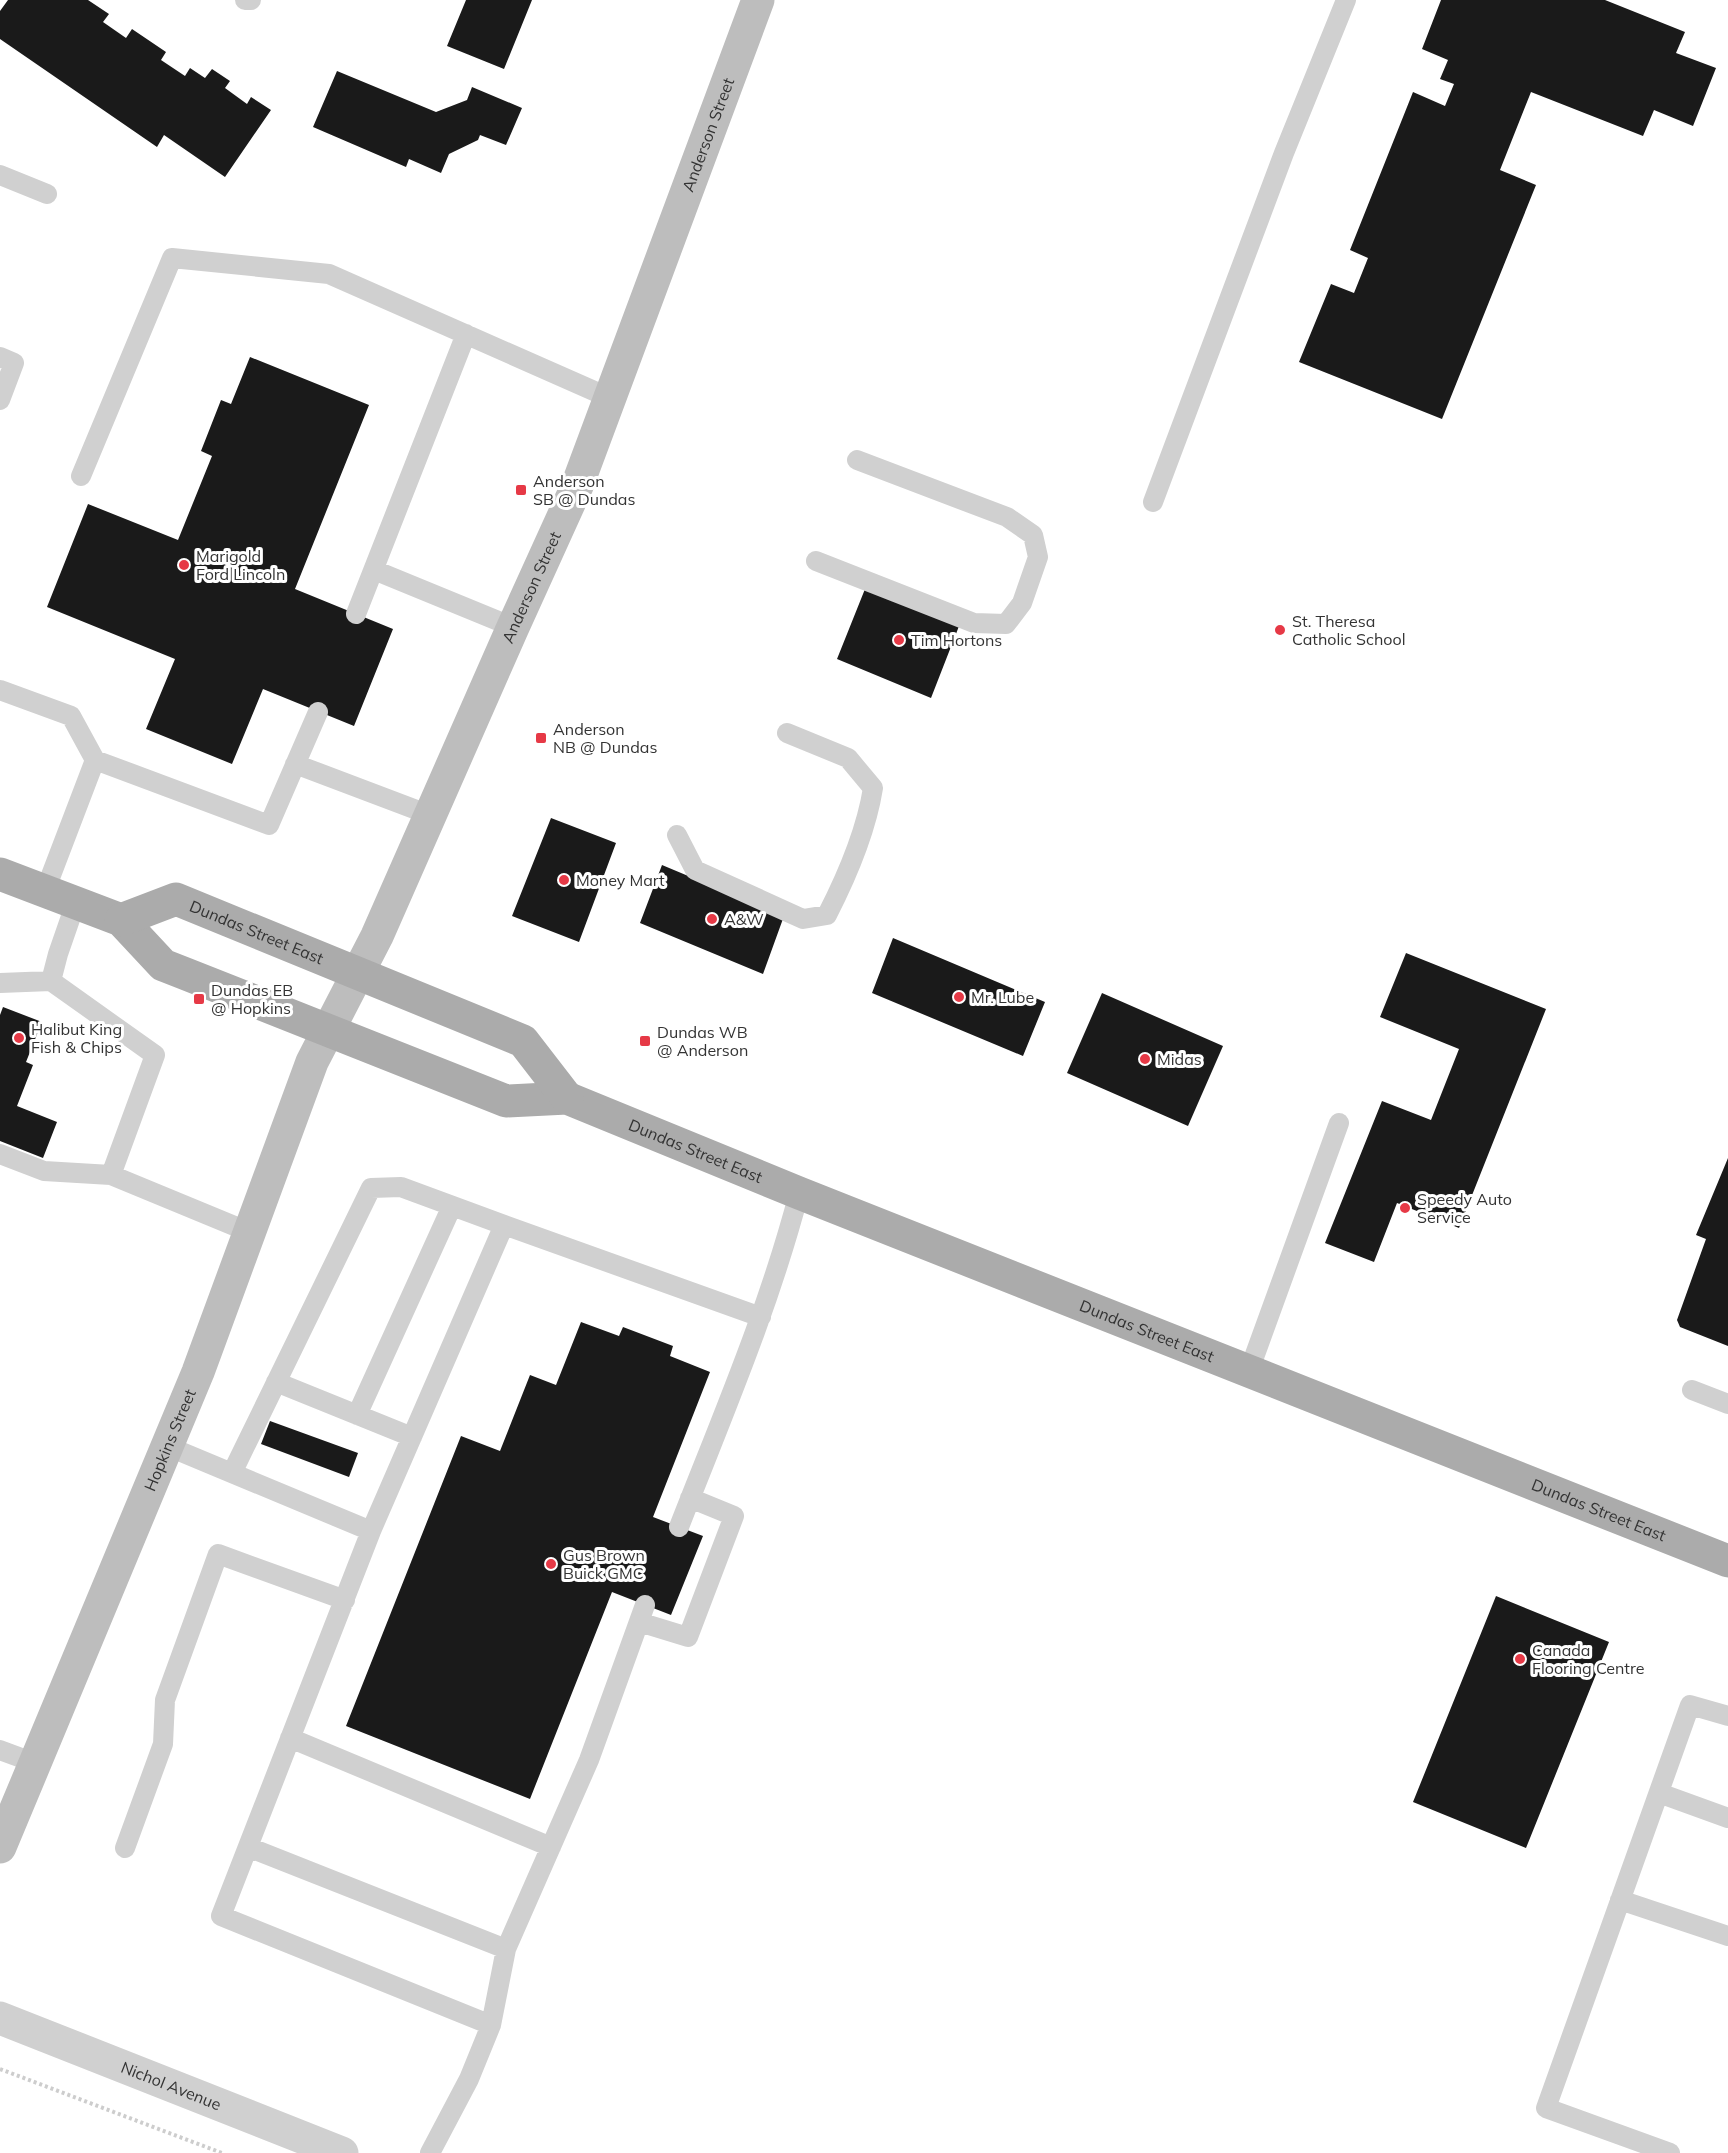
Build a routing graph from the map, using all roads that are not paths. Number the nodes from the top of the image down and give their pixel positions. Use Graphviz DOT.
graph roads {
  1 [pos="245,0"];
  2 [pos="251,0"];
  3 [pos="758,0"];
  4 [pos="1346,0"];
  5 [pos="0,175"];
  6 [pos="47,194"];
  7 [pos="466,334"];
  8 [pos="0,357"];
  9 [pos="610,398"];
  10 [pos="0,400"];
  11 [pos="857,460"];
  12 [pos="81,476"];
  13 [pos="1153,502"];
  14 [pos="816,561"];
  15 [pos="374,570"];
  16 [pos="356,614"];
  17 [pos="513,627"];
  18 [pos="0,690"];
  19 [pos="318,712"];
  20 [pos="787,733"];
  21 [pos="95,760"];
  22 [pos="295,764"];
  23 [pos="430,815"];
  24 [pos="677,836"];
  25 [pos="0,874"];
  26 [pos="45,891"];
  27 [pos="76,902"];
  28 [pos="121,920"];
  29 [pos="358,973"];
  30 [pos="51,981"];
  31 [pos="0,983"];
  32 [pos="328,1030"];
  33 [pos="567,1098"];
  34 [pos="1339,1123"];
  35 [pos="0,1154"];
  36 [pos="111,1175"];
  37 [pos="799,1193"];
  38 [pos="452,1206"];
  39 [pos="504,1225"];
  40 [pos="249,1232"];
  41 [pos="761,1317"];
  42 [pos="1249,1371"];
  43 [pos="276,1382"];
  44 [pos="1692,1390"];
  45 [pos="1728,1404"];
  46 [pos="357,1414"];
  47 [pos="412,1437"];
  48 [pos="167,1446"];
  49 [pos="232,1473"];
  50 [pos="690,1498"];
  51 [pos="679,1527"];
  52 [pos="371,1531"];
  53 [pos="1728,1561"];
  54 [pos="345,1600"];
  55 [pos="1728,1716"];
  56 [pos="290,1738"];
  57 [pos="0,1750"];
  58 [pos="34,1763"];
  59 [pos="1659,1793"];
  60 [pos="1728,1818"];
  61 [pos="0,1846"];
  62 [pos="551,1846"];
  63 [pos="248,1847"];
  64 [pos="125,1848"];
  65 [pos="1620,1900"];
  66 [pos="1728,1936"];
  67 [pos="506,1949"];
  68 [pos="0,2018"];
  69 [pos="491,2025"];
  70 [pos="342,2153"];
  71 [pos="430,2153"];
  72 [pos="1670,2153"];
  1 -- 2 [label="lane"];
  3 -- 9 [label="main road, Anderson Street"];
  4 -- 13 [label="lane"];
  5 -- 6 [label="lane"];
  7 -- 9 [label="lane"];
  7 -- 12 [label="lane"];
  7 -- 15 [label="lane"];
  8 -- 10 [label="lane"];
  9 -- 17 [label="main road, Anderson Street"];
  11 -- 14 [label="lane"];
  15 -- 16 [label="lane"];
  15 -- 17 [label="lane"];
  17 -- 23 [label="main road, Anderson Street"];
  18 -- 21 [label="lane"];
  19 -- 22 [label="lane"];
  20 -- 24 [label="lane"];
  21 -- 22 [label="lane"];
  21 -- 26 [label="lane"];
  22 -- 23 [label="lane"];
  23 -- 29 [label="main road, Anderson Street"];
  25 -- 26 [label="main road, Dundas Street East"];
  26 -- 27 [label="main road, Dundas Street East"];
  27 -- 28 [label="main road, Dundas Street East"];
  27 -- 30 [label="lane"];
  28 -- 29 [label="main road, Dundas Street East"];
  28 -- 32 [label="main road, Dundas Street East"];
  29 -- 32 [label="main road, Anderson Street"];
  29 -- 33 [label="main road, Dundas Street East"];
  30 -- 31 [label="lane"];
  30 -- 36 [label="lane"];
  32 -- 33 [label="main road, Dundas Street East"];
  32 -- 40 [label="main road, Hopkins Street"];
  33 -- 37 [label="main road, Dundas Street East"];
  34 -- 42 [label="lane"];
  35 -- 36 [label="lane"];
  36 -- 40 [label="lane"];
  37 -- 41 [label="lane"];
  37 -- 42 [label="main road, Dundas Street East"];
  38 -- 39 [label="lane"];
  38 -- 43 [label="lane"];
  38 -- 46 [label="lane"];
  39 -- 41 [label="lane"];
  39 -- 47 [label="lane"];
  40 -- 48 [label="main road, Hopkins Street"];
  41 -- 50 [label="lane"];
  42 -- 53 [label="main road, Dundas Street East"];
  43 -- 46 [label="lane"];
  43 -- 49 [label="lane"];
  44 -- 45 [label="lane"];
  46 -- 47 [label="lane"];
  47 -- 52 [label="lane"];
  48 -- 49 [label="lane"];
  48 -- 58 [label="main road, Hopkins Street"];
  49 -- 52 [label="lane"];
  50 -- 51 [label="lane"];
  50 -- 62 [label="lane"];
  52 -- 54 [label="lane"];
  54 -- 56 [label="lane"];
  54 -- 64 [label="lane"];
  55 -- 59 [label="lane"];
  56 -- 62 [label="lane"];
  56 -- 63 [label="lane"];
  57 -- 58 [label="lane"];
  58 -- 61 [label="main road, Hopkins Street"];
  59 -- 60 [label="lane"];
  59 -- 65 [label="lane"];
  62 -- 67 [label="lane"];
  63 -- 67 [label="lane"];
  63 -- 69 [label="lane"];
  65 -- 66 [label="lane"];
  65 -- 72 [label="lane"];
  67 -- 69 [label="lane"];
  68 -- 70 [label="street, Nichol Avenue"];
  69 -- 71 [label="lane"];
}
